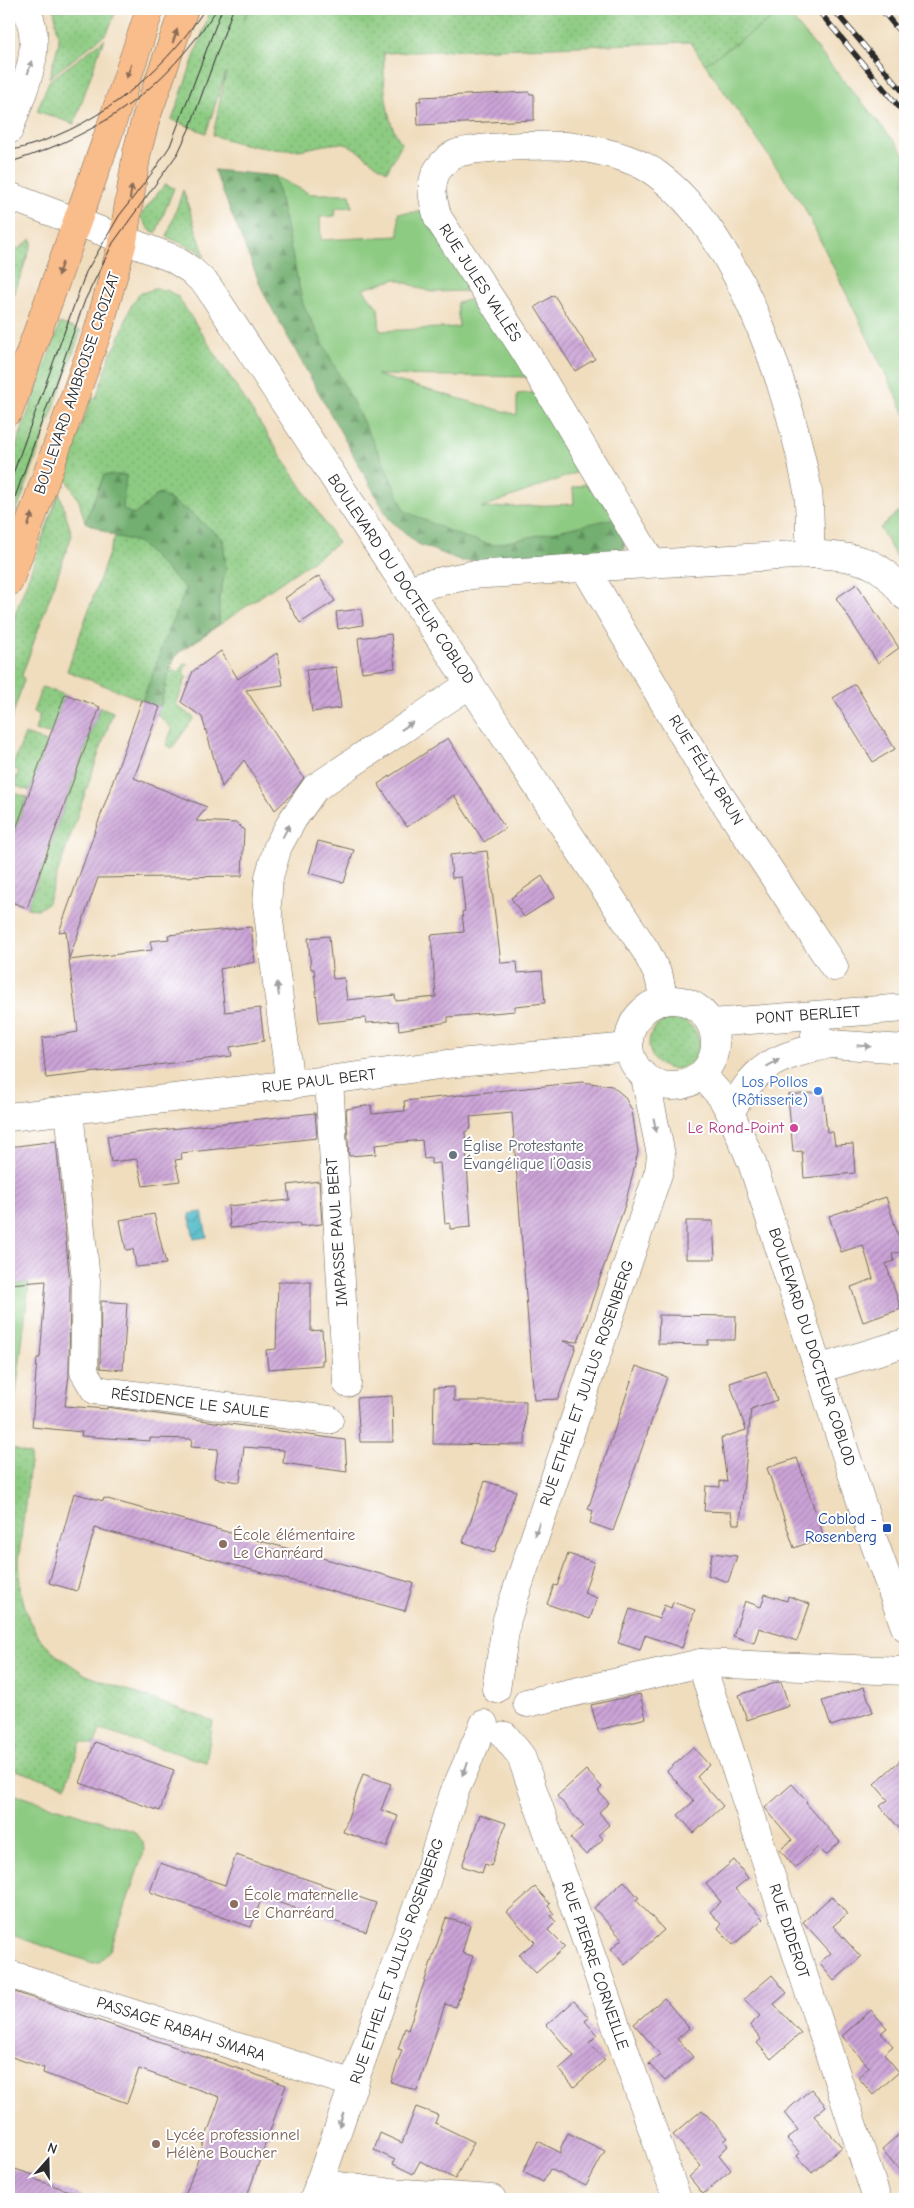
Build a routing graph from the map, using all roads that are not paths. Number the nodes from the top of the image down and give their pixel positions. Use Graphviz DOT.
graph roads {
  1 [pos="26,9"];
  2 [pos="150,9"];
  3 [pos="184,9"];
  4 [pos="9,130"];
  5 [pos="9,196"];
  6 [pos="76,223"];
  7 [pos="123,241"];
  8 [pos="9,411"];
  9 [pos="811,554"];
  10 [pos="652,562"];
  11 [pos="585,568"];
  12 [pos="9,582"];
  13 [pos="408,590"];
  14 [pos="905,596"];
  15 [pos="470,684"];
  16 [pos="834,967"];
  17 [pos="664,1001"];
  18 [pos="905,1008"];
  19 [pos="789,1017"];
  20 [pos="711,1023"];
  21 [pos="829,1044"];
  22 [pos="629,1047"];
  23 [pos="905,1049"];
  24 [pos="702,1075"];
  25 [pos="645,1077"];
  26 [pos="328,1080"];
  27 [pos="290,1084"];
  28 [pos="69,1110"];
  29 [pos="730,1112"];
  30 [pos="9,1117"];
  31 [pos="905,1343"];
  32 [pos="818,1369"];
  33 [pos="347,1383"];
  34 [pos="329,1420"];
  35 [pos="905,1627"];
  36 [pos="701,1663"];
  37 [pos="905,1671"];
  38 [pos="496,1689"];
  39 [pos="527,1703"];
  40 [pos="495,1730"];
  41 [pos="9,1974"];
  42 [pos="354,2084"];
  43 [pos="317,2191"];
  44 [pos="492,2199"];
  45 [pos="677,2199"];
  46 [pos="877,2199"];
  4 -- 1 [label="street, one-way"];
  2 -- 6 [label="main road, one-way"];
  7 -- 3 [label="main road, BOULEVARD AMBROISE CROIZAT, one-way"];
  5 -- 6 [label="street, BOULEVARD DU DOCTEUR COBLOD"];
  6 -- 7 [label="street, BOULEVARD DU DOCTEUR COBLOD"];
  6 -- 8 [label="main road, one-way"];
  12 -- 7 [label="main road, BOULEVARD AMBROISE CROIZAT, one-way"];
  7 -- 13 [label="street, BOULEVARD DU DOCTEUR COBLOD"];
  9 -- 10 [label="street"];
  9 -- 10 [label="street, RUE JULES VALLÈS"];
  9 -- 14 [label="street"];
  10 -- 11 [label="street"];
  11 -- 13 [label="street"];
  11 -- 16 [label="street, RUE FÉLIX BRUN"];
  13 -- 15 [label="street, BOULEVARD DU DOCTEUR COBLOD"];
  15 -- 17 [label="street, BOULEVARD DU DOCTEUR COBLOD"];
  27 -- 15 [label="street, one-way"];
  17 -- 20 [label="street"];
  17 -- 22 [label="street"];
  18 -- 19 [label="street, PONT BERLIET"];
  19 -- 20 [label="street, PONT BERLIET"];
  19 -- 21 [label="street"];
  20 -- 24 [label="street"];
  21 -- 23 [label="street, one-way"];
  29 -- 21 [label="street, one-way"];
  22 -- 25 [label="street"];
  22 -- 26 [label="street, RUE PAUL BERT"];
  24 -- 25 [label="street"];
  24 -- 29 [label="street, BOULEVARD DU DOCTEUR COBLOD"];
  25 -- 38 [label="street, RUE ETHEL ET JULIUS ROSENBERG, one-way"];
  26 -- 27 [label="street, RUE PAUL BERT"];
  26 -- 33 [label="street, IMPASSE PAUL BERT"];
  27 -- 28 [label="street, RUE PAUL BERT"];
  28 -- 30 [label="street, RUE PAUL BERT"];
  28 -- 34 [label="street, RÉSIDENCE LE SAULE"];
  29 -- 32 [label="street, BOULEVARD DU DOCTEUR COBLOD"];
  31 -- 32 [label="street"];
  32 -- 35 [label="street, BOULEVARD DU DOCTEUR COBLOD"];
  36 -- 37 [label="street"];
  36 -- 39 [label="street"];
  36 -- 46 [label="street, RUE DIDEROT"];
  38 -- 39 [label="street"];
  38 -- 40 [label="street, RUE ETHEL ET JULIUS ROSENBERG"];
  39 -- 40 [label="street"];
  40 -- 42 [label="street, RUE ETHEL ET JULIUS ROSENBERG, one-way"];
  40 -- 45 [label="street, RUE PIERRE CORNEILLE"];
  41 -- 42 [label="street, PASSAGE RABAH SMARA"];
  42 -- 43 [label="street, RUE ETHEL ET JULIUS ROSENBERG, one-way"];
  43 -- 44 [label="street"];
}
